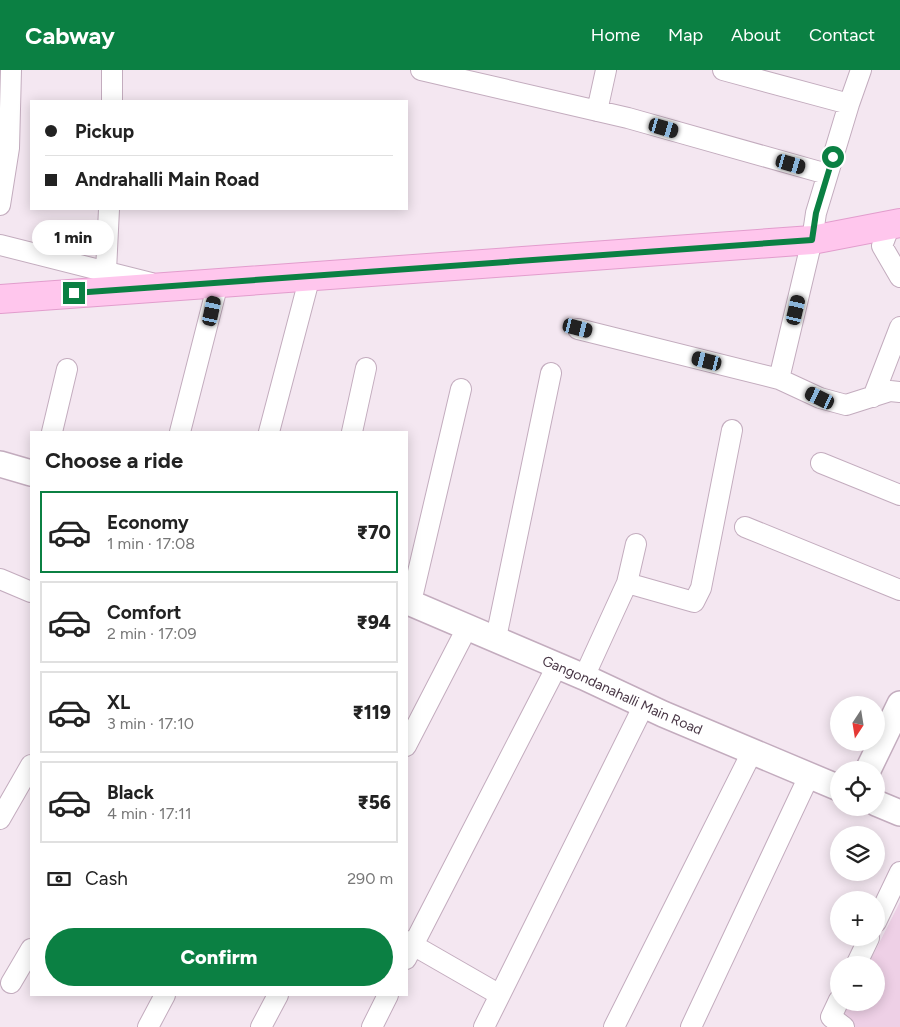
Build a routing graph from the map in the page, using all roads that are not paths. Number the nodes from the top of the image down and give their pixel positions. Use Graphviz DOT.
graph roads {
  1 [pos="11,70"];
  2 [pos="112,70"];
  3 [pos="421,70"];
  4 [pos="606,70"];
  5 [pos="723,70"];
  6 [pos="861,70"];
  7 [pos="112,100"];
  8 [pos="849,104"];
  9 [pos="597,110"];
  10 [pos="827,174"];
  11 [pos="0,205"];
  12 [pos="109,210"];
  13 [pos="895,224"];
  14 [pos="812,240"];
  15 [pos="0,245"];
  16 [pos="106,271"];
  17 [pos="310,276"];
  18 [pos="900,278"];
  19 [pos="218,283"];
  20 [pos="165,286"];
  21 [pos="0,298"];
  22 [pos="900,327"];
  23 [pos="578,328"];
  24 [pos="366,368"];
  25 [pos="67,369"];
  26 [pos="551,373"];
  27 [pos="779,379"];
  28 [pos="461,389"];
  29 [pos="900,392"];
  30 [pos="873,397"];
  31 [pos="732,430"];
  32 [pos="52,431"];
  33 [pos="180,431"];
  34 [pos="269,431"];
  35 [pos="352,431"];
  36 [pos="821,463"];
  37 [pos="0,464"];
  38 [pos="30,473"];
  39 [pos="900,495"];
  40 [pos="745,527"];
  41 [pos="636,544"];
  42 [pos="0,579"];
  43 [pos="627,583"];
  44 [pos="900,590"];
  45 [pos="30,592"];
  46 [pos="409,601"];
  47 [pos="468,626"];
  48 [pos="496,638"];
  49 [pos="557,666"];
  50 [pos="584,677"];
  51 [pos="900,704"];
  52 [pos="644,706"];
  53 [pos="408,742"];
  54 [pos="752,752"];
  55 [pos="872,761"];
  56 [pos="30,767"];
  57 [pos="809,776"];
  58 [pos="830,784"];
  59 [pos="885,807"];
  60 [pos="900,813"];
  61 [pos="0,820"];
  62 [pos="900,872"];
  63 [pos="885,903"];
  64 [pos="409,948"];
  65 [pos="30,951"];
  66 [pos="11,983"];
  67 [pos="500,995"];
  68 [pos="164,996"];
  69 [pos="277,996"];
  70 [pos="388,996"];
  71 [pos="834,1011"];
  72 [pos="148,1027"];
  73 [pos="261,1027"];
  74 [pos="372,1027"];
  75 [pos="484,1027"];
  76 [pos="614,1027"];
  77 [pos="691,1027"];
  78 [pos="844,1027"];
  1 -- 11 [label="street"];
  2 -- 7 [label="street"];
  3 -- 9 [label="street"];
  4 -- 9 [label="street"];
  5 -- 8 [label="street"];
  6 -- 8 [label="street"];
  8 -- 10 [label="street"];
  9 -- 10 [label="street"];
  10 -- 14 [label="street"];
  12 -- 16 [label="street"];
  13 -- 14 [label="main road"];
  13 -- 18 [label="street"];
  14 -- 17 [label="main road"];
  14 -- 27 [label="street"];
  15 -- 16 [label="street"];
  16 -- 20 [label="street"];
  17 -- 19 [label="main road"];
  17 -- 34 [label="street"];
  19 -- 20 [label="main road"];
  19 -- 33 [label="street"];
  20 -- 21 [label="main road"];
  22 -- 30 [label="street"];
  23 -- 27 [label="street"];
  24 -- 35 [label="street"];
  25 -- 32 [label="street"];
  26 -- 48 [label="street"];
  27 -- 30 [label="street"];
  28 -- 46 [label="street"];
  29 -- 30 [label="street"];
  31 -- 43 [label="street"];
  36 -- 39 [label="street"];
  37 -- 38 [label="street"];
  40 -- 44 [label="street"];
  41 -- 43 [label="street"];
  42 -- 45 [label="street"];
  43 -- 50 [label="street"];
  46 -- 47 [label="street, Gangondanahalli Main Road"];
  47 -- 48 [label="street, Gangondanahalli Main Road"];
  47 -- 53 [label="street"];
  48 -- 49 [label="street, Gangondanahalli Main Road"];
  49 -- 50 [label="street, Gangondanahalli Main Road"];
  49 -- 64 [label="street"];
  50 -- 52 [label="street, Gangondanahalli Main Road"];
  51 -- 55 [label="street"];
  52 -- 54 [label="street, Gangondanahalli Main Road"];
  52 -- 67 [label="street"];
  54 -- 57 [label="street, Gangondanahalli Main Road"];
  54 -- 76 [label="street"];
  56 -- 61 [label="street"];
  57 -- 58 [label="street, Gangondanahalli Main Road"];
  57 -- 77 [label="street"];
  59 -- 60 [label="street"];
  62 -- 63 [label="street"];
  64 -- 67 [label="street"];
  65 -- 66 [label="street"];
  67 -- 75 [label="street"];
  68 -- 72 [label="street"];
  69 -- 73 [label="street"];
  70 -- 74 [label="street"];
  71 -- 78 [label="street"];
}
